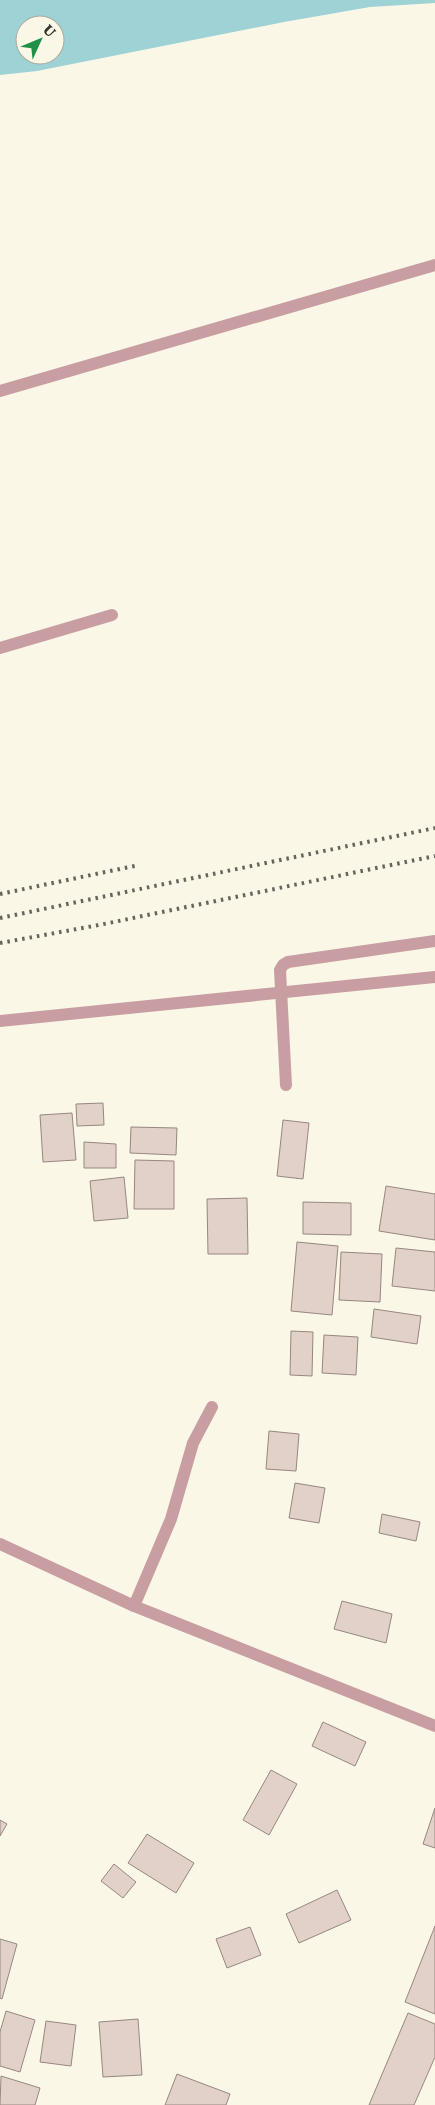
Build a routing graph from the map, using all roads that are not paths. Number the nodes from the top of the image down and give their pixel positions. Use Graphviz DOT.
graph roads {
  1 [pos="435,265"];
  2 [pos="0,390"];
  3 [pos="112,615"];
  4 [pos="0,648"];
  5 [pos="435,941"];
  6 [pos="435,977"];
  7 [pos="280,993"];
  8 [pos="0,1021"];
  9 [pos="286,1085"];
  10 [pos="212,1407"];
  11 [pos="0,1544"];
  12 [pos="134,1606"];
  13 [pos="435,1726"];
  1 -- 2 [label="street"];
  3 -- 4 [label="street"];
  5 -- 7 [label="street"];
  6 -- 7 [label="street"];
  7 -- 8 [label="street"];
  7 -- 9 [label="street"];
  10 -- 12 [label="street"];
  11 -- 12 [label="street"];
  12 -- 13 [label="street"];
}
